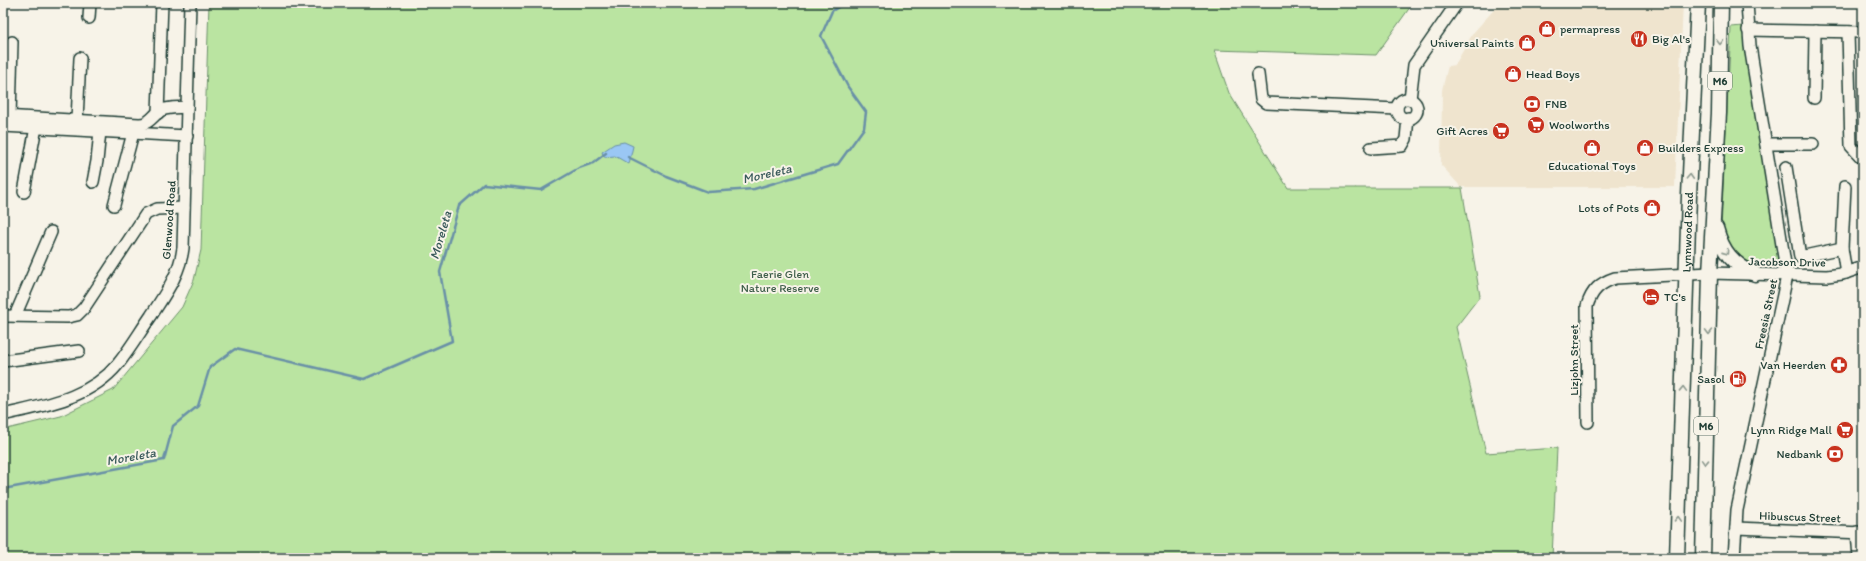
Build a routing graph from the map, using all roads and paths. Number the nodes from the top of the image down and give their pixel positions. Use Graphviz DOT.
graph roads {
  1 [pos="90,3"];
  2 [pos="162,3"];
  3 [pos="190,3"];
  4 [pos="1457,3"];
  5 [pos="1691,3"];
  6 [pos="1698,3"];
  7 [pos="1721,3"];
  8 [pos="1747,3"];
  9 [pos="89,18"];
  10 [pos="1748,30"];
  11 [pos="1815,31"];
  12 [pos="1848,32"];
  13 [pos="1863,32"];
  14 [pos="12,42"];
  15 [pos="80,58"];
  16 [pos="1258,74"];
  17 [pos="1695,78"];
  18 [pos="1814,98"];
  19 [pos="1410,99"];
  20 [pos="187,107"];
  21 [pos="1397,109"];
  22 [pos="158,113"];
  23 [pos="1408,118"];
  24 [pos="5,120"];
  25 [pos="77,120"];
  26 [pos="36,127"];
  27 [pos="100,131"];
  28 [pos="133,133"];
  29 [pos="186,136"];
  30 [pos="1766,144"];
  31 [pos="1813,144"];
  32 [pos="1371,148"];
  33 [pos="1863,159"];
  34 [pos="1786,167"];
  35 [pos="93,182"];
  36 [pos="1845,186"];
  37 [pos="24,192"];
  38 [pos="114,205"];
  39 [pos="184,208"];
  40 [pos="1713,218"];
  41 [pos="51,232"];
  42 [pos="1842,248"];
  43 [pos="1863,267"];
  44 [pos="1687,273"];
  45 [pos="1710,273"];
  46 [pos="1846,273"];
  47 [pos="1755,274"];
  48 [pos="1787,276"];
  49 [pos="3,316"];
  50 [pos="14,316"];
  51 [pos="79,351"];
  52 [pos="3,361"];
  53 [pos="3,415"];
  54 [pos="1588,422"];
  55 [pos="1736,528"];
  56 [pos="1860,532"];
  57 [pos="1677,558"];
  58 [pos="1702,558"];
  59 [pos="1734,558"];
  60 [pos="1860,558"];
  1 -- 9 [label="street"];
  2 -- 22 [label="street"];
  3 -- 20 [label="street, Glenwood Road"];
  4 -- 19 [label="street"];
  5 -- 17 [label="main road"];
  6 -- 17 [label="main road, Lynnwood Road / M6"];
  7 -- 40 [label="main road, Lynnwood Road / M6, one-way"];
  8 -- 10 [label="street, Freesia Street"];
  10 -- 11 [label="street"];
  10 -- 30 [label="street, Freesia Street"];
  11 -- 12 [label="street"];
  11 -- 18 [label="street"];
  12 -- 13 [label="street"];
  12 -- 33 [label="street"];
  14 -- 24 [label="street"];
  15 -- 25 [label="street"];
  16 -- 21 [label="street"];
  44 -- 17 [label="main road, Lynnwood Road / M6, one-way"];
  19 -- 21 [label="street"];
  19 -- 23 [label="street"];
  20 -- 22 [label="street"];
  20 -- 29 [label="street, Glenwood Road"];
  21 -- 23 [label="street"];
  22 -- 25 [label="street"];
  23 -- 32 [label="street"];
  24 -- 25 [label="street"];
  24 -- 26 [label="street"];
  26 -- 27 [label="street"];
  26 -- 37 [label="street"];
  27 -- 28 [label="street"];
  27 -- 35 [label="street"];
  28 -- 29 [label="street"];
  28 -- 38 [label="street"];
  29 -- 39 [label="street, Glenwood Road"];
  30 -- 31 [label="street"];
  30 -- 48 [label="street, Freesia Street"];
  34 -- 42 [label="street"];
  36 -- 42 [label="street"];
  39 -- 50 [label="street"];
  39 -- 53 [label="street, Glenwood Road"];
  40 -- 45 [label="main road, Lynnwood Road / M6"];
  40 -- 47 [label="main road, one-way"];
  41 -- 50 [label="street"];
  42 -- 46 [label="street"];
  43 -- 46 [label="street, Jacobson Drive"];
  44 -- 45 [label="street, Jacobson Drive"];
  44 -- 54 [label="street, Lizjohn Street"];
  57 -- 44 [label="main road, Lynnwood Road / M6, one-way"];
  45 -- 47 [label="street, Jacobson Drive"];
  45 -- 58 [label="main road, Lynnwood Road / M6, one-way"];
  46 -- 48 [label="street, Jacobson Drive"];
  47 -- 48 [label="street, Jacobson Drive"];
  48 -- 55 [label="street, Freesia Street"];
  49 -- 50 [label="street"];
  51 -- 52 [label="street"];
  55 -- 56 [label="street, Hibuscus Street"];
  55 -- 59 [label="street, Freesia Street"];
  56 -- 60 [label="street"];
}
